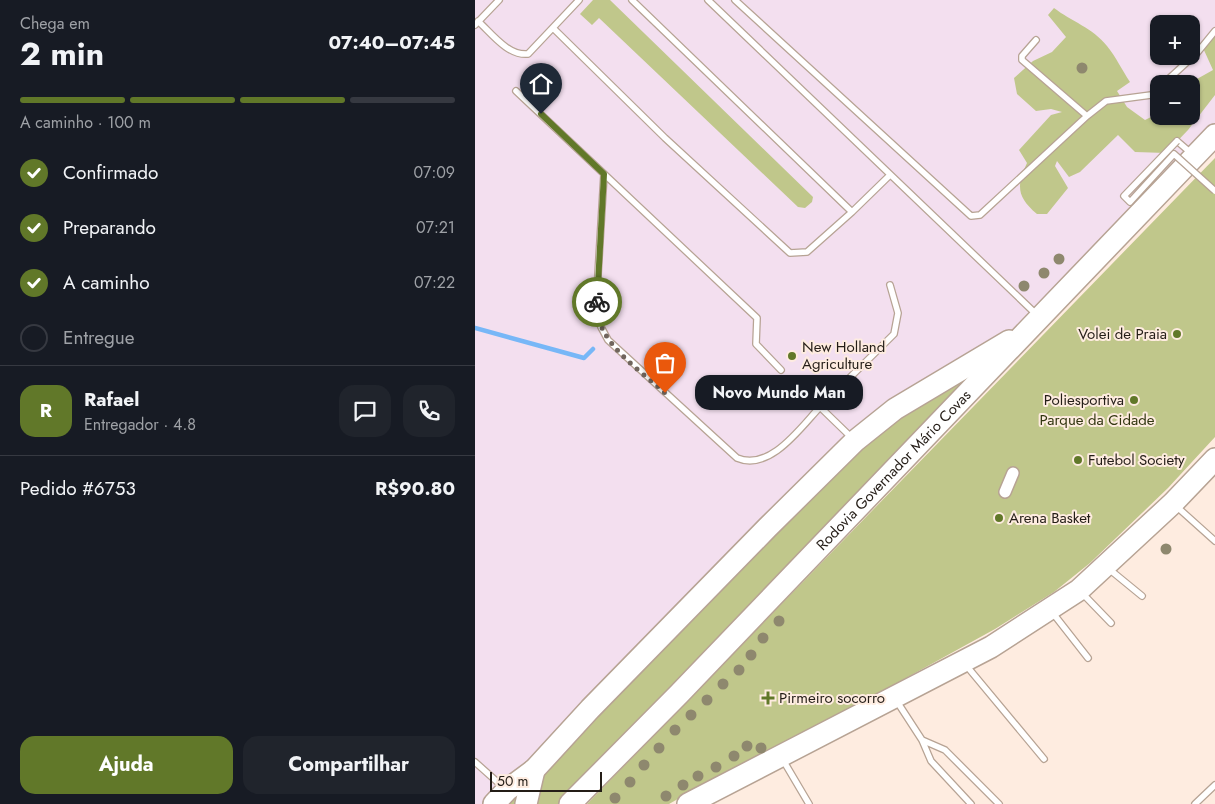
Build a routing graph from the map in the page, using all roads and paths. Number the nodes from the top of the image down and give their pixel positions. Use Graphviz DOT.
graph roads {
  1 [pos="499,0"];
  2 [pos="579,0"];
  3 [pos="632,0"];
  4 [pos="708,0"];
  5 [pos="735,0"];
  6 [pos="477,23"];
  7 [pos="553,28"];
  8 [pos="1215,31"];
  9 [pos="1037,40"];
  10 [pos="1173,75"];
  11 [pos="516,90"];
  12 [pos="1150,95"];
  13 [pos="1087,116"];
  14 [pos="1215,135"];
  15 [pos="1188,151"];
  16 [pos="604,174"];
  17 [pos="890,176"];
  18 [pos="1215,191"];
  19 [pos="852,212"];
  20 [pos="890,286"];
  21 [pos="1037,323"];
  22 [pos="781,370"];
  23 [pos="801,389"];
  24 [pos="820,407"];
  25 [pos="855,441"];
  26 [pos="1215,459"];
  27 [pos="1013,474"];
  28 [pos="1005,492"];
  29 [pos="1173,503"];
  30 [pos="1215,541"];
  31 [pos="1107,566"];
  32 [pos="1079,590"];
  33 [pos="1142,596"];
  34 [pos="1050,610"];
  35 [pos="1111,624"];
  36 [pos="1088,658"];
  37 [pos="963,662"];
  38 [pos="895,698"];
  39 [pos="922,740"];
  40 [pos="781,756"];
  41 [pos="1044,758"];
  42 [pos="475,762"];
  43 [pos="534,770"];
  44 [pos="733,780"];
  45 [pos="1215,784"];
  46 [pos="500,797"];
  47 [pos="526,804"];
  48 [pos="570,804"];
  49 [pos="688,804"];
  50 [pos="704,804"];
  51 [pos="809,804"];
  52 [pos="971,804"];
  53 [pos="999,804"];
  54 [pos="1195,804"];
  1 -- 6 [label="lane"];
  2 -- 7 [label="lane"];
  3 -- 19 [label="lane"];
  4 -- 17 [label="lane"];
  5 -- 13 [label="lane"];
  6 -- 7 [label="lane"];
  7 -- 19 [label="lane"];
  8 -- 10 [label="lane"];
  9 -- 13 [label="lane"];
  11 -- 16 [label="lane"];
  12 -- 13 [label="lane"];
  14 -- 15 [label="highway, Rodovia Governador Mário Covas"];
  15 -- 18 [label="lane, bridge"];
  15 -- 21 [label="highway, Rodovia Governador Mário Covas"];
  16 -- 22 [label="lane"];
  16 -- 24 [label="lane"];
  17 -- 19 [label="lane"];
  17 -- 21 [label="lane"];
  20 -- 24 [label="lane"];
  21 -- 25 [label="highway"];
  21 -- 48 [label="highway, Rodovia Governador Mário Covas"];
  23 -- 24 [label="lane"];
  24 -- 25 [label="lane"];
  25 -- 43 [label="highway"];
  26 -- 29 [label="highway"];
  27 -- 28 [label="street"];
  29 -- 30 [label="lane"];
  29 -- 31 [label="highway"];
  31 -- 32 [label="highway"];
  31 -- 33 [label="lane"];
  32 -- 34 [label="highway"];
  32 -- 35 [label="lane"];
  34 -- 36 [label="lane"];
  34 -- 37 [label="highway"];
  37 -- 38 [label="highway"];
  37 -- 41 [label="lane"];
  38 -- 39 [label="lane"];
  38 -- 40 [label="highway"];
  39 -- 52 [label="lane"];
  39 -- 53 [label="lane"];
  40 -- 44 [label="highway"];
  40 -- 51 [label="lane"];
  42 -- 46 [label="lane"];
  43 -- 46 [label="highway"];
  43 -- 47 [label="highway"];
  44 -- 49 [label="highway"];
  44 -- 50 [label="highway"];
  45 -- 54 [label="lane"];
}
